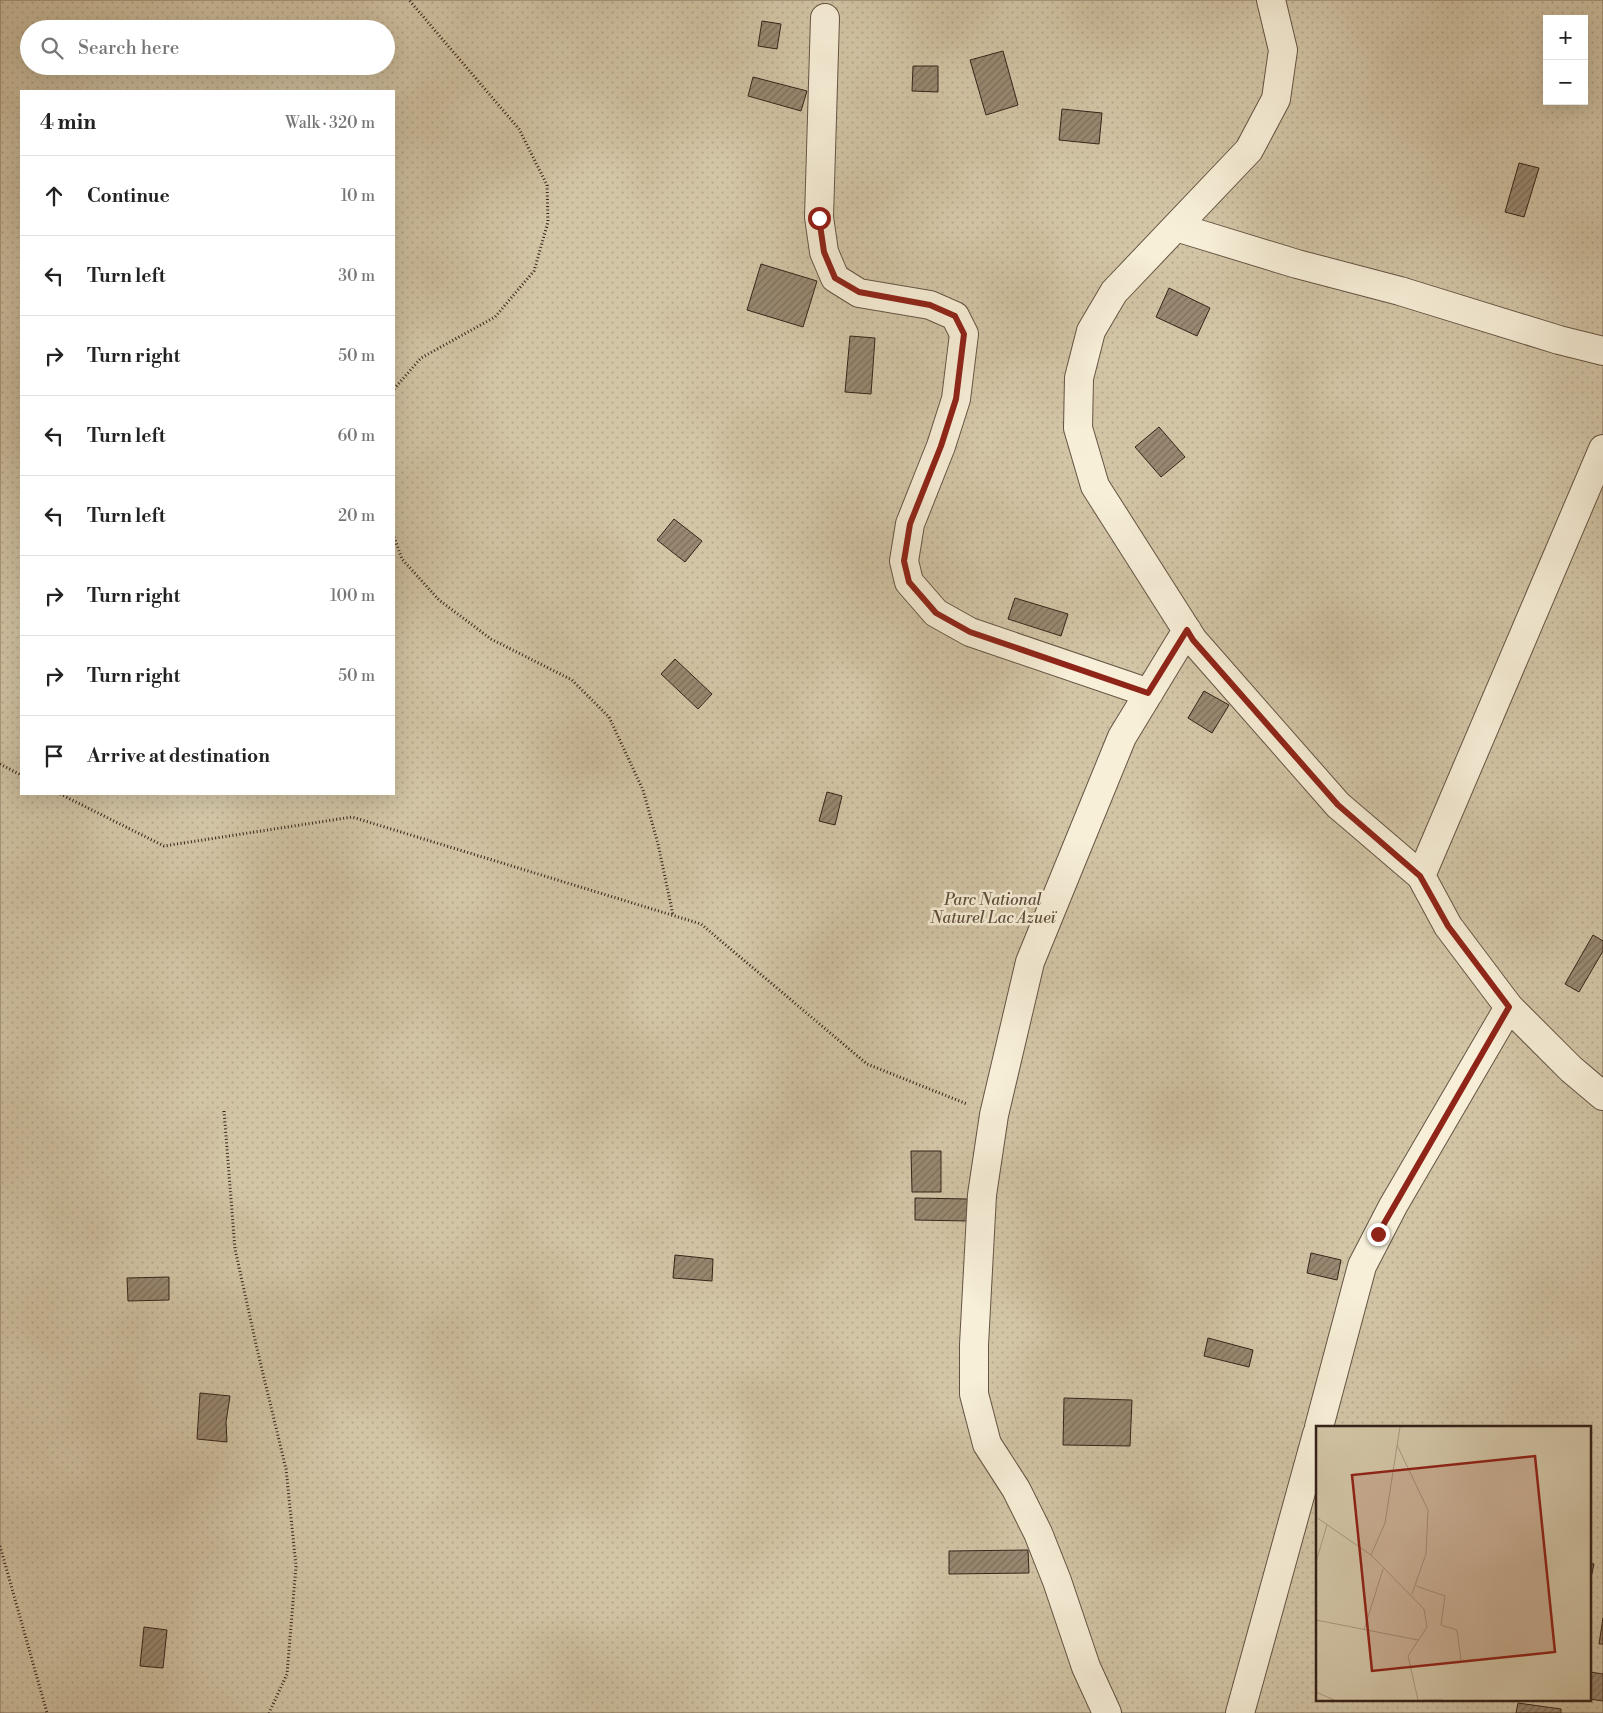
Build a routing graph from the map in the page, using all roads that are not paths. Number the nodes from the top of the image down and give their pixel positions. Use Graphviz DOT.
graph roads {
  1 [pos="1271,0"];
  2 [pos="824,18"];
  3 [pos="1176,227"];
  4 [pos="1603,351"];
  5 [pos="1603,448"];
  6 [pos="1187,630"];
  7 [pos="1148,693"];
  8 [pos="1420,876"];
  9 [pos="1509,1007"];
  10 [pos="1603,1096"];
  11 [pos="1319,1426"];
  12 [pos="1316,1438"];
  13 [pos="1107,1713"];
  14 [pos="1240,1713"];
  1 -- 3 [label="street"];
  2 -- 7 [label="street"];
  3 -- 4 [label="street"];
  3 -- 6 [label="street"];
  5 -- 8 [label="street"];
  6 -- 7 [label="street"];
  6 -- 8 [label="street"];
  7 -- 13 [label="street"];
  8 -- 9 [label="street"];
  9 -- 10 [label="street"];
  9 -- 11 [label="street"];
  12 -- 14 [label="street"];
}
